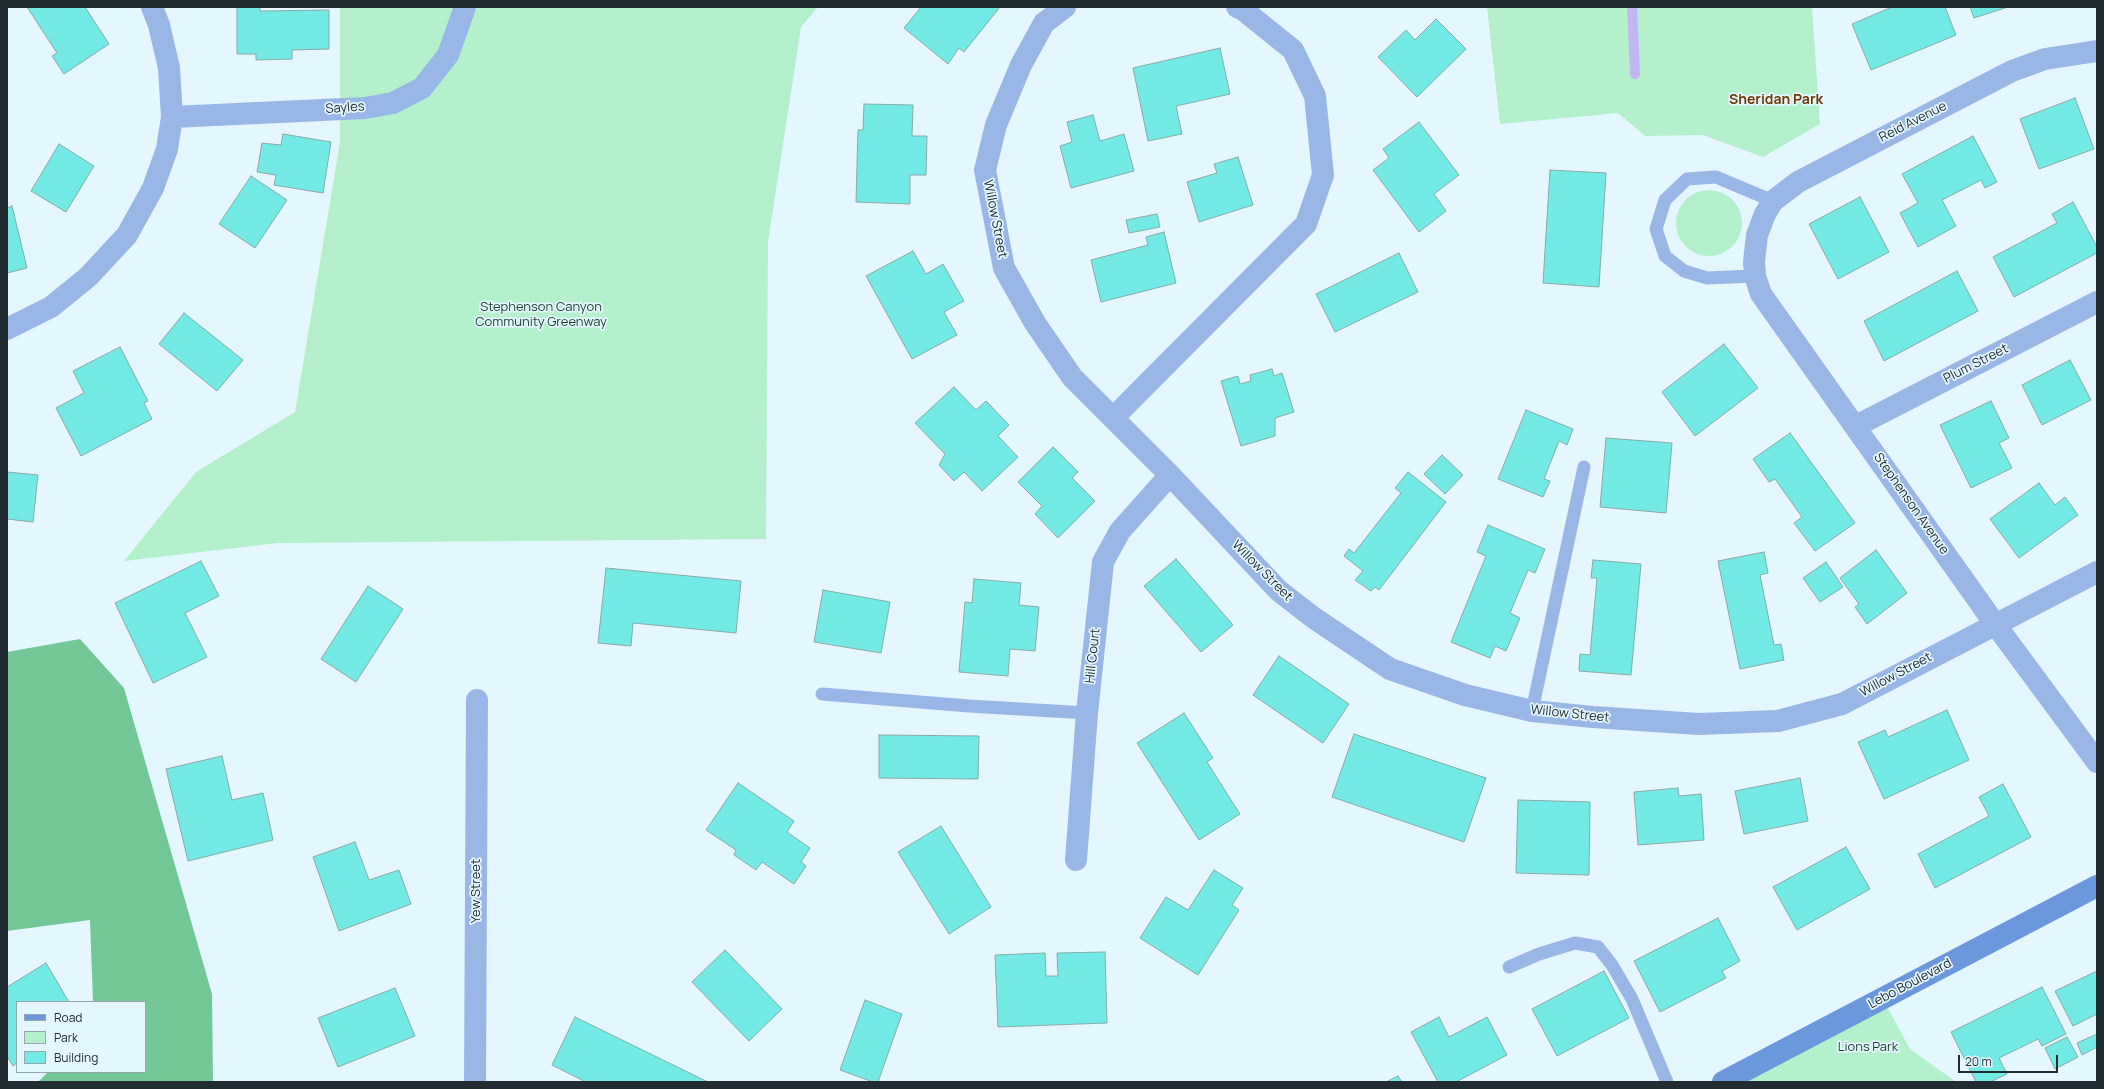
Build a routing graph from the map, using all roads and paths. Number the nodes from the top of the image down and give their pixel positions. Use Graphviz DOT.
graph roads {
  1 [pos="152,7"];
  2 [pos="465,7"];
  3 [pos="1066,7"];
  4 [pos="1237,7"];
  5 [pos="2097,51"];
  6 [pos="172,117"];
  7 [pos="1773,201"];
  8 [pos="1757,235"];
  9 [pos="1755,276"];
  10 [pos="2097,302"];
  11 [pos="7,329"];
  12 [pos="1114,417"];
  13 [pos="1856,426"];
  14 [pos="1584,467"];
  15 [pos="1170,475"];
  16 [pos="2097,572"];
  17 [pos="1995,624"];
  18 [pos="822,694"];
  19 [pos="477,700"];
  20 [pos="1532,711"];
  21 [pos="1087,713"];
  22 [pos="2097,762"];
  23 [pos="1076,860"];
  24 [pos="2097,886"];
  25 [pos="1509,967"];
  26 [pos="475,1082"];
  27 [pos="1667,1082"];
  28 [pos="1725,1082"];
  1 -- 6 [label="street"];
  2 -- 6 [label="street, Sayles"];
  3 -- 12 [label="street, Willow Street"];
  4 -- 12 [label="street"];
  5 -- 7 [label="street, Reid Avenue"];
  6 -- 11 [label="street"];
  7 -- 8 [label="street, Reid Avenue"];
  7 -- 9 [label="lane"];
  8 -- 9 [label="street, Stephenson Avenue"];
  9 -- 13 [label="street, Stephenson Avenue"];
  10 -- 13 [label="street, Plum Street"];
  12 -- 15 [label="street, Willow Street"];
  13 -- 17 [label="street, Stephenson Avenue"];
  14 -- 20 [label="lane"];
  15 -- 20 [label="street, Willow Street"];
  15 -- 21 [label="street, Hill Court"];
  16 -- 17 [label="street, Willow Street"];
  17 -- 20 [label="street, Willow Street"];
  17 -- 22 [label="street, Stephenson Avenue"];
  18 -- 21 [label="lane"];
  19 -- 26 [label="street, Yew Street"];
  21 -- 23 [label="street, Hill Court"];
  24 -- 28 [label="main road, Lebo Boulevard"];
  25 -- 27 [label="lane"];
}
